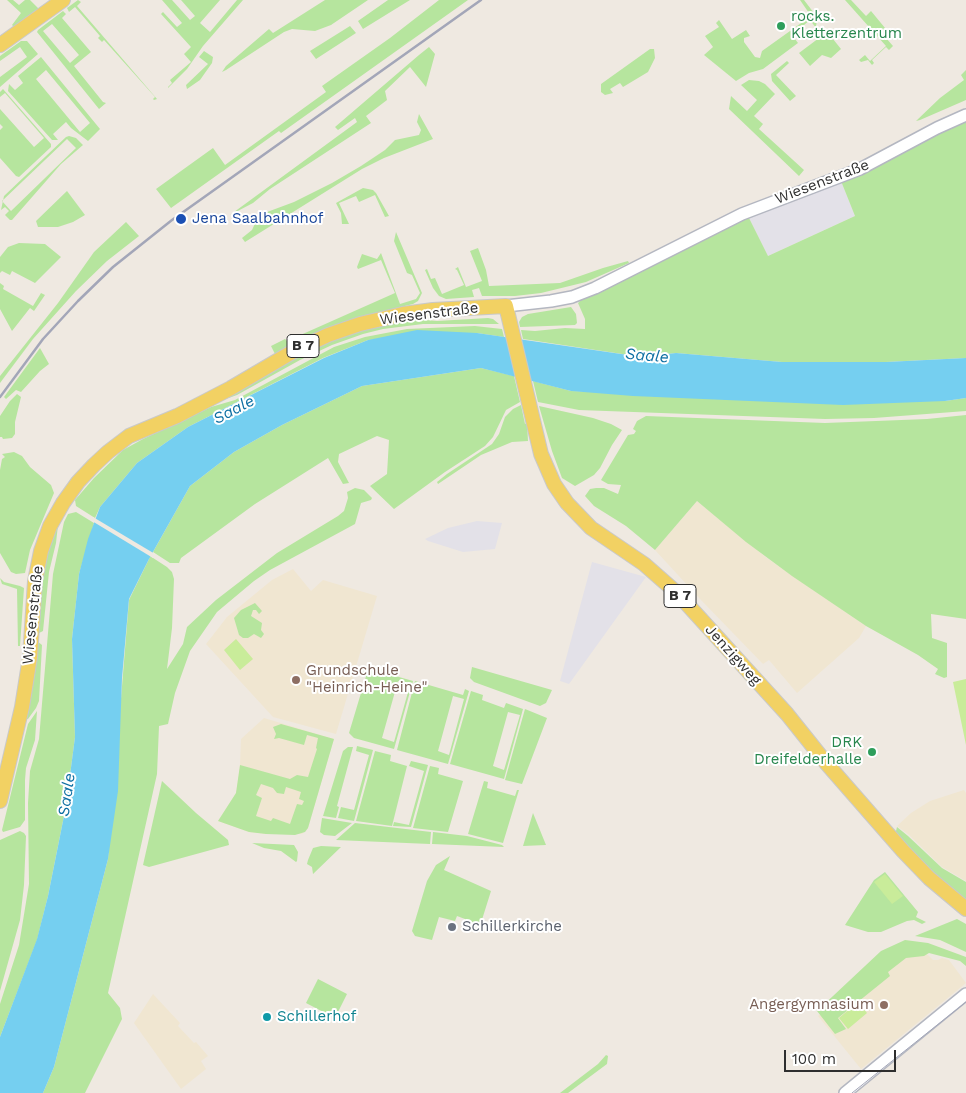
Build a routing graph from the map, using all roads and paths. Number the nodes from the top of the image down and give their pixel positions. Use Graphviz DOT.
graph roads {
  1 [pos="63,0"];
  2 [pos="0,45"];
  3 [pos="966,115"];
  4 [pos="506,306"];
  5 [pos="0,801"];
  6 [pos="966,909"];
  7 [pos="966,994"];
  8 [pos="845,1093"];
  1 -- 2 [label="main road"];
  3 -- 4 [label="street, Wiesenstraße"];
  4 -- 5 [label="main road, Wiesenstraße / B 7"];
  4 -- 6 [label="main road, Jenzigweg / B 7"];
  7 -- 8 [label="street"];
}
